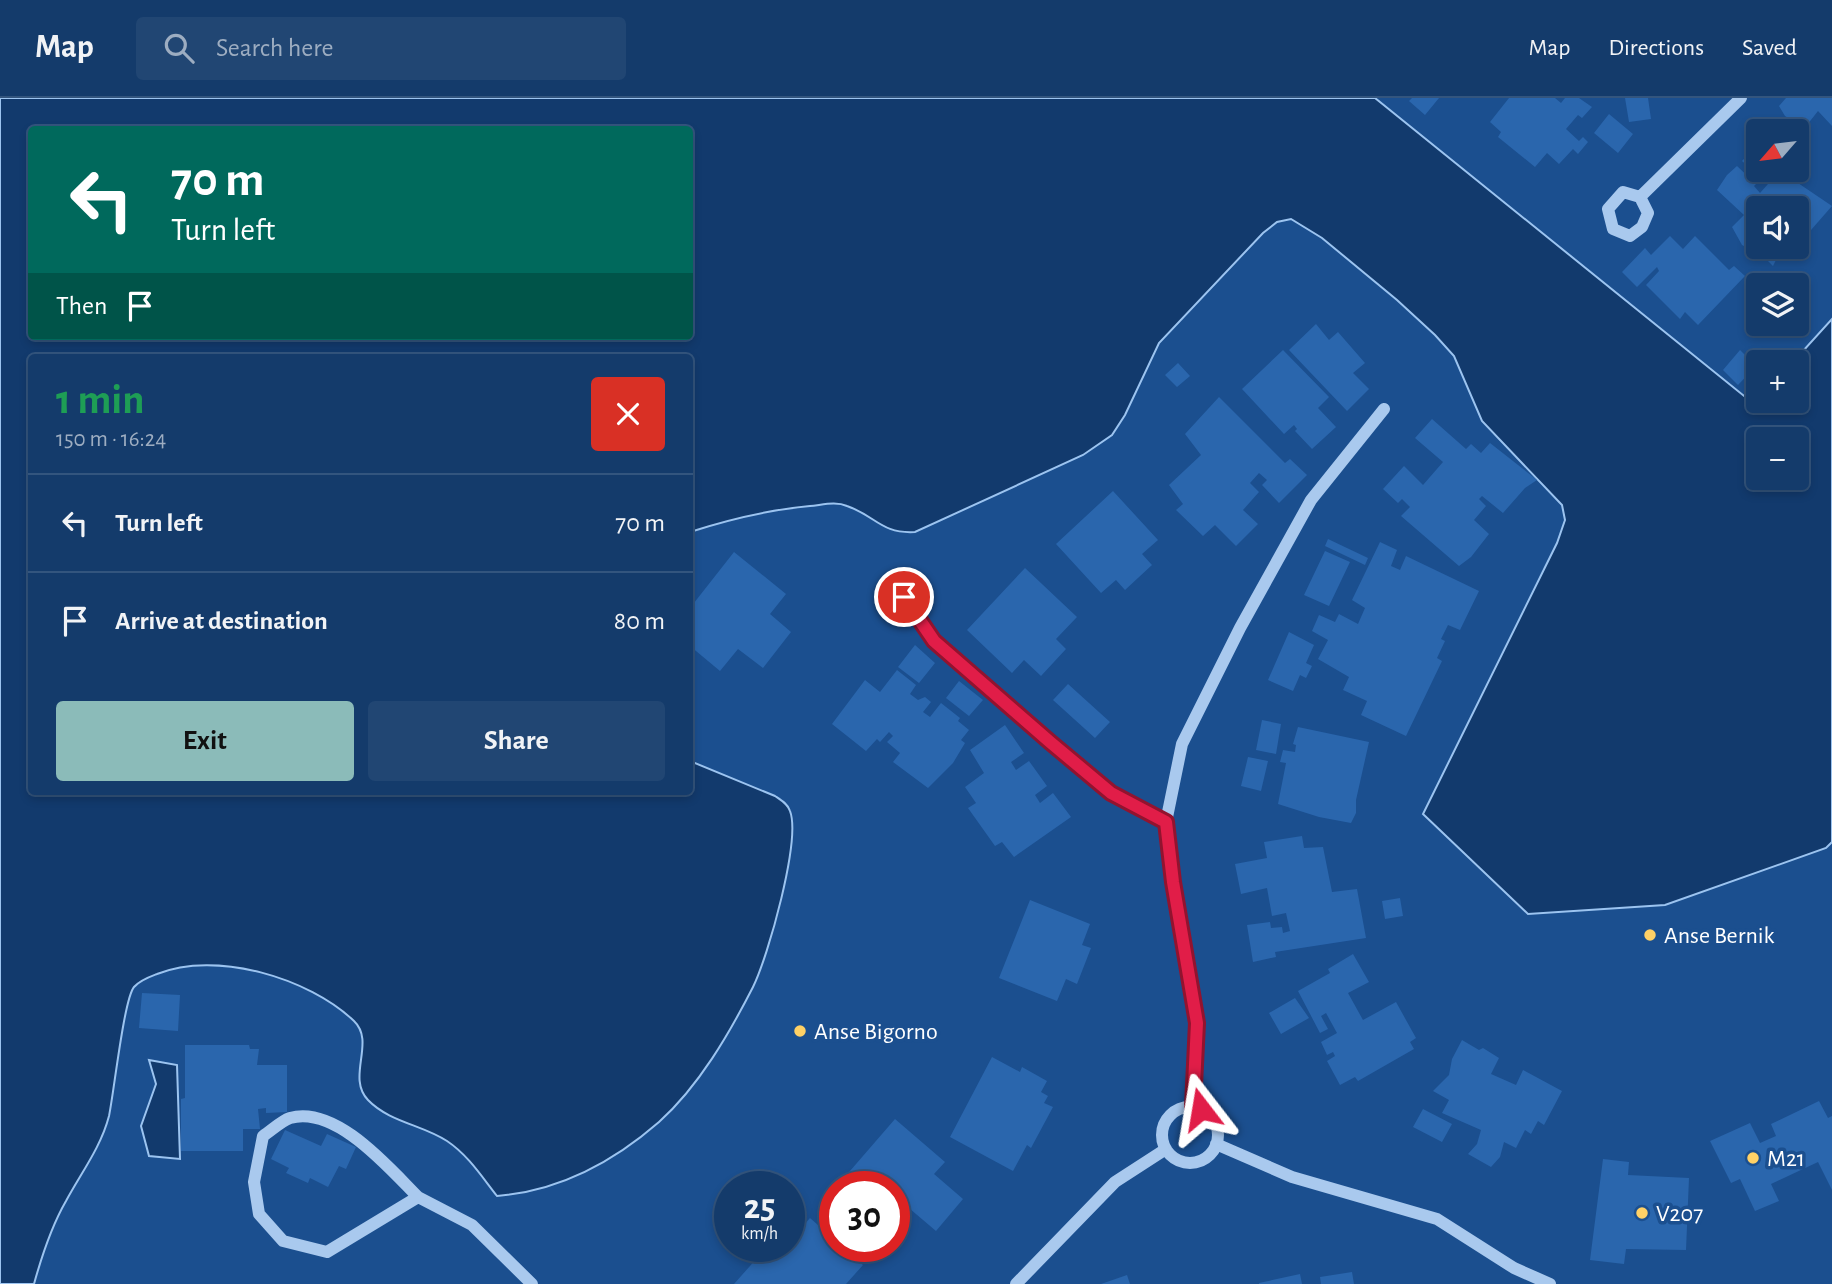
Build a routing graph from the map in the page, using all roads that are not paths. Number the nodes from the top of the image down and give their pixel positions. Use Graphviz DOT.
graph roads {
  1 [pos="1741,98"];
  2 [pos="1640,197"];
  3 [pos="1384,409"];
  4 [pos="904,597"];
  5 [pos="1166,822"];
  6 [pos="1193,1106"];
  7 [pos="1216,1144"];
  8 [pos="1166,1149"];
  9 [pos="418,1197"];
  10 [pos="531,1284"];
  11 [pos="1016,1284"];
  12 [pos="1550,1284"];
  1 -- 2 [label="street"];
  3 -- 5 [label="street"];
  4 -- 5 [label="street"];
  5 -- 6 [label="street"];
  6 -- 7 [label="street"];
  6 -- 8 [label="street"];
  7 -- 8 [label="street"];
  7 -- 12 [label="street"];
  8 -- 11 [label="street"];
  9 -- 9 [label="street"];
  9 -- 10 [label="street"];
}
